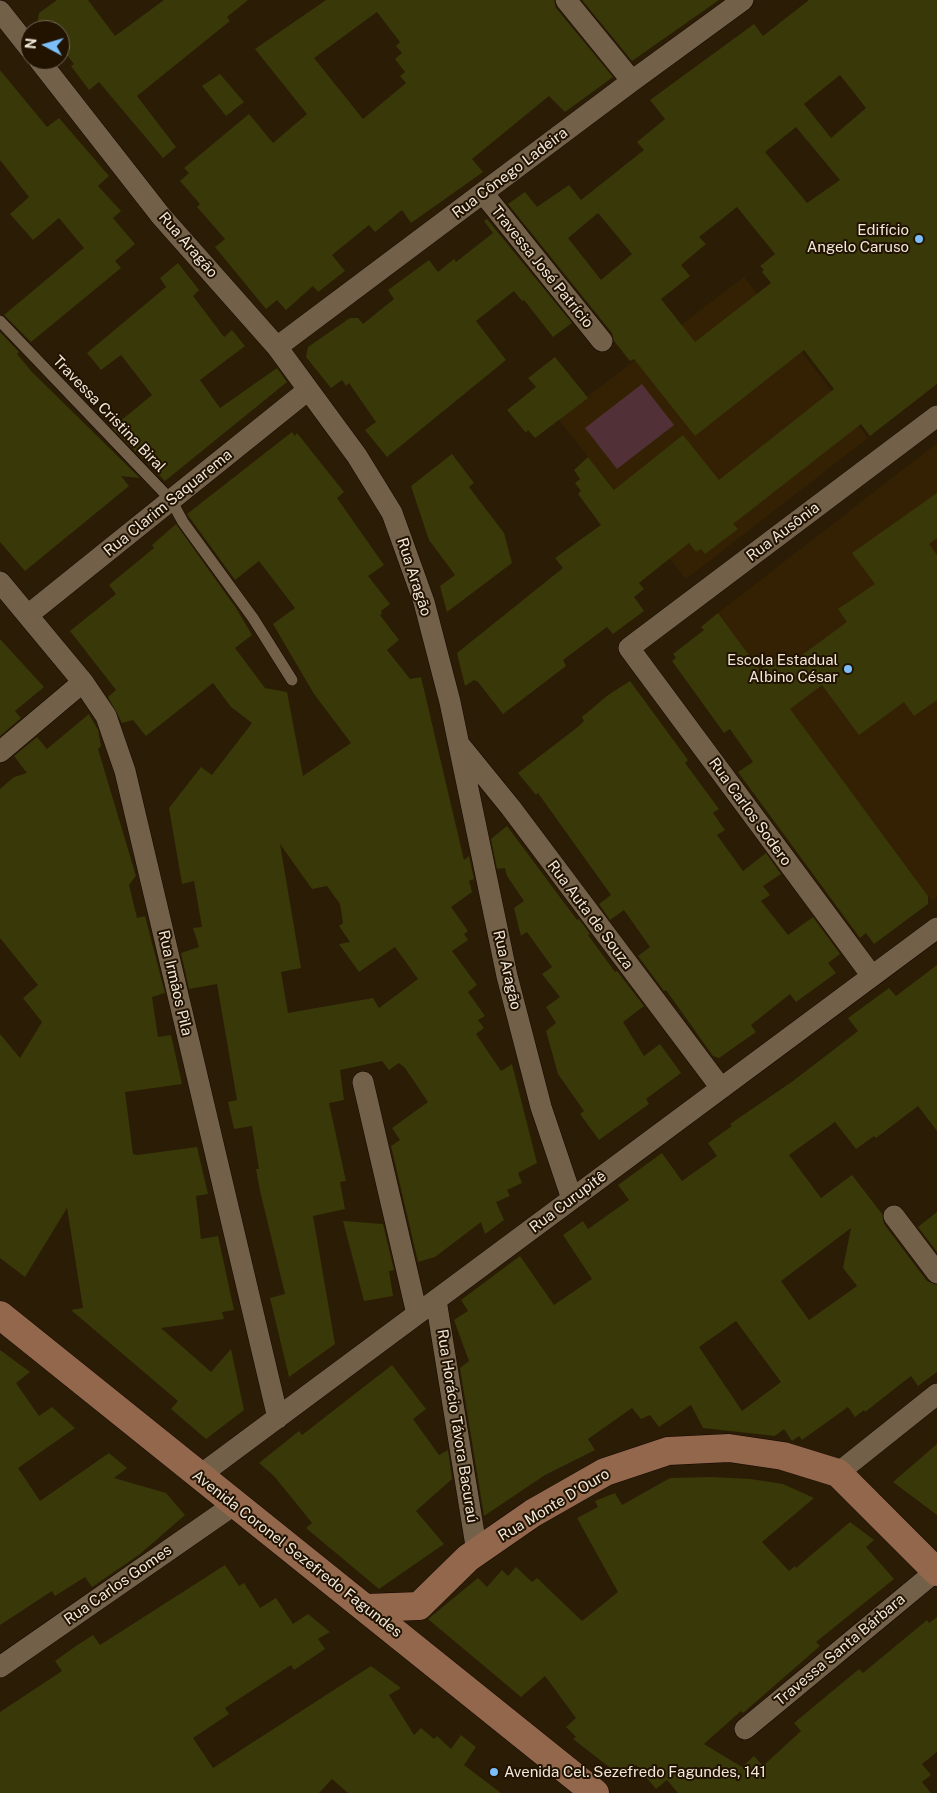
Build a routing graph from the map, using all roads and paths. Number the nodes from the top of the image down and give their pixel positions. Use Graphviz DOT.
graph roads {
  1 [pos="10,0"];
  2 [pos="566,0"];
  3 [pos="743,0"];
  4 [pos="0,7"];
  5 [pos="0,11"];
  6 [pos="20,36"];
  7 [pos="47,70"];
  8 [pos="632,81"];
  9 [pos="484,193"];
  10 [pos="0,321"];
  11 [pos="602,341"];
  12 [pos="277,347"];
  13 [pos="308,390"];
  14 [pos="937,416"];
  15 [pos="171,500"];
  16 [pos="0,582"];
  17 [pos="28,615"];
  18 [pos="629,648"];
  19 [pos="292,680"];
  20 [pos="83,682"];
  21 [pos="458,742"];
  22 [pos="0,752"];
  23 [pos="937,928"];
  24 [pos="872,976"];
  25 [pos="363,1082"];
  26 [pos="721,1088"];
  27 [pos="572,1199"];
  28 [pos="894,1216"];
  29 [pos="937,1273"];
  30 [pos="436,1300"];
  31 [pos="417,1314"];
  32 [pos="0,1315"];
  33 [pos="937,1394"];
  34 [pos="278,1418"];
  35 [pos="838,1473"];
  36 [pos="199,1476"];
  37 [pos="235,1504"];
  38 [pos="477,1552"];
  39 [pos="936,1572"];
  40 [pos="419,1606"];
  41 [pos="366,1608"];
  42 [pos="418,1650"];
  43 [pos="0,1666"];
  44 [pos="745,1729"];
  45 [pos="595,1793"];
  1 -- 4 [label="street"];
  2 -- 8 [label="street"];
  3 -- 8 [label="street, Rua Cônego Ladeira"];
  5 -- 6 [label="street"];
  7 -- 12 [label="street, Rua Aragão"];
  8 -- 9 [label="street, Rua Cônego Ladeira"];
  9 -- 11 [label="street, Travessa José Patrício"];
  9 -- 12 [label="street, Rua Cônego Ladeira"];
  10 -- 15 [label="lane, Travessa Cristina Biral"];
  12 -- 13 [label="street, Rua Aragão"];
  13 -- 15 [label="street, Rua Clarim Saquarema"];
  13 -- 21 [label="street, Rua Aragão"];
  14 -- 18 [label="street, Rua Ausônia"];
  15 -- 17 [label="street, Rua Clarim Saquarema"];
  15 -- 19 [label="lane, Travessa Cristina Biral"];
  16 -- 17 [label="street, Rua Irmãos Pìla"];
  17 -- 20 [label="street, Rua Irmãos Pìla"];
  18 -- 24 [label="street, Rua Carlos Sodero"];
  20 -- 22 [label="street"];
  20 -- 34 [label="street, Rua Irmãos Pìla"];
  21 -- 26 [label="street, Rua Auta de Souza"];
  21 -- 27 [label="street, Rua Aragão"];
  23 -- 24 [label="street, Rua Curupitê"];
  24 -- 26 [label="street, Rua Curupitê"];
  25 -- 31 [label="street"];
  26 -- 27 [label="street, Rua Curupitê"];
  27 -- 30 [label="street, Rua Curupitê"];
  28 -- 29 [label="street"];
  30 -- 31 [label="street, Rua Curupitê"];
  30 -- 38 [label="street, Rua Horácio Távora Bacuraú"];
  31 -- 34 [label="street, Rua Curupitê"];
  32 -- 36 [label="main road, Avenida Coronel Sezefredo Fagundes"];
  33 -- 35 [label="street"];
  34 -- 36 [label="street, Rua Curupitê"];
  35 -- 38 [label="main road, Rua Monte D'Ouro"];
  35 -- 39 [label="main road, Rua Monte D'Ouro"];
  36 -- 37 [label="main road, Avenida Coronel Sezefredo Fagundes"];
  37 -- 41 [label="main road, Avenida Coronel Sezefredo Fagundes"];
  37 -- 43 [label="street, Rua Carlos Gomes"];
  38 -- 40 [label="main road, Rua Monte D'Ouro"];
  39 -- 44 [label="street, Travessa Santa Bárbara"];
  40 -- 41 [label="main road"];
  40 -- 42 [label="main road"];
  41 -- 42 [label="main road, Avenida Coronel Sezefredo Fagundes"];
  42 -- 45 [label="main road, Avenida Coronel Sezefredo Fagundes"];
}
